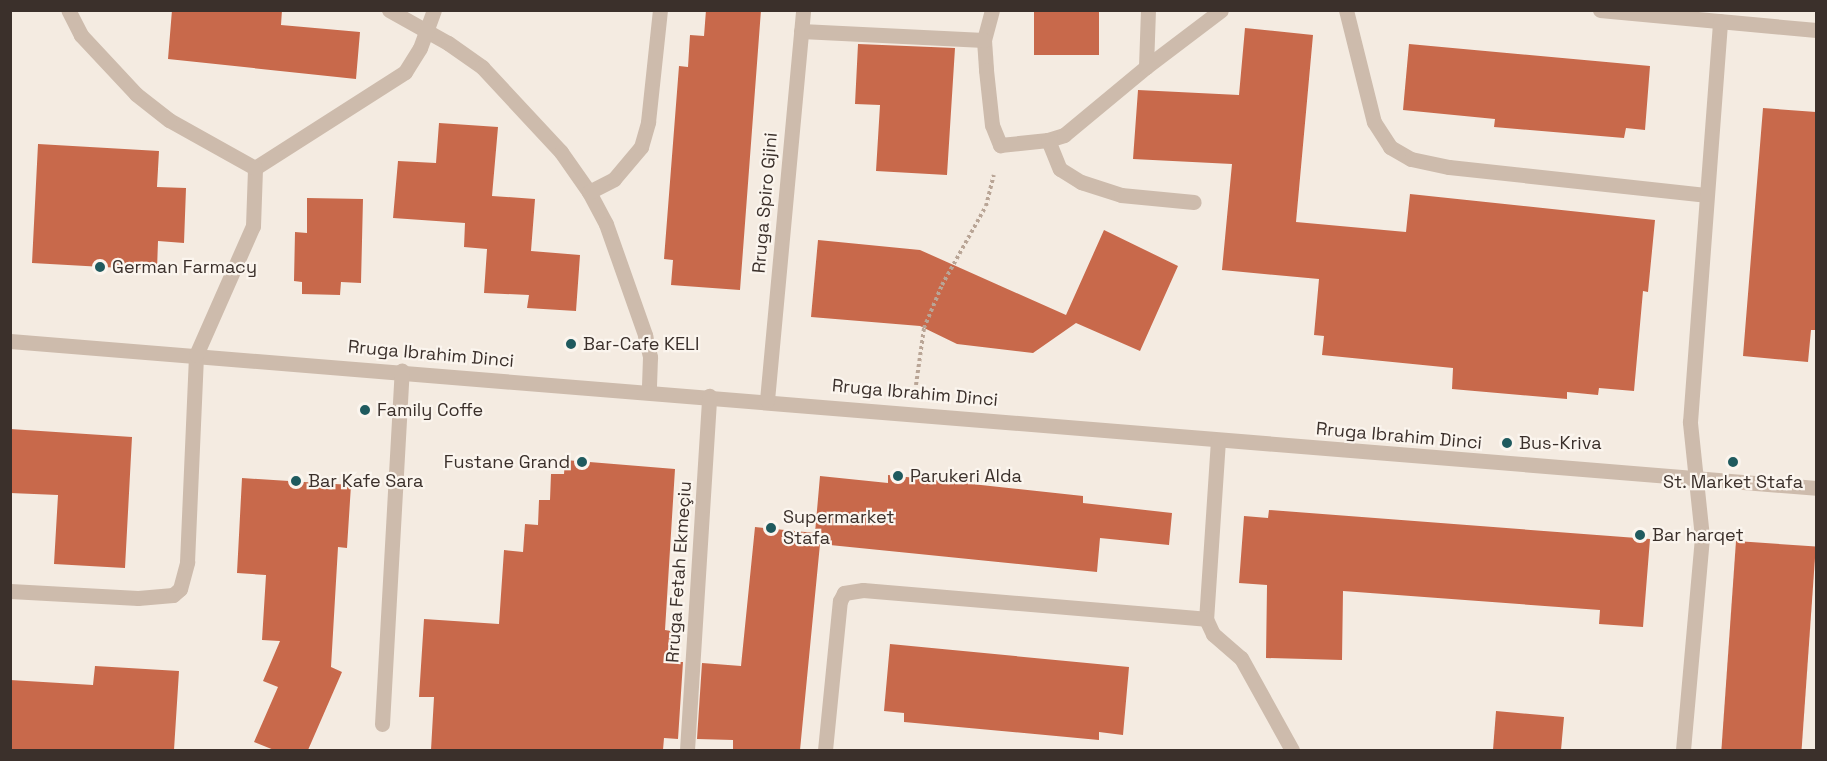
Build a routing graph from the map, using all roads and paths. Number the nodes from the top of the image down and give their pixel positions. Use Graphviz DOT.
graph roads {
  1 [pos="68,10"];
  2 [pos="389,10"];
  3 [pos="434,10"];
  4 [pos="660,10"];
  5 [pos="803,10"];
  6 [pos="992,10"];
  7 [pos="1148,10"];
  8 [pos="1221,10"];
  9 [pos="1346,10"];
  10 [pos="1600,10"];
  11 [pos="1720,21"];
  12 [pos="1816,30"];
  13 [pos="801,31"];
  14 [pos="427,32"];
  15 [pos="984,40"];
  16 [pos="1146,67"];
  17 [pos="1048,140"];
  18 [pos="1000,145"];
  19 [pos="255,168"];
  20 [pos="590,192"];
  21 [pos="1705,195"];
  22 [pos="1194,202"];
  23 [pos="10,341"];
  24 [pos="196,355"];
  25 [pos="402,371"];
  26 [pos="649,391"];
  27 [pos="709,396"];
  28 [pos="766,400"];
  29 [pos="913,412"];
  30 [pos="1218,440"];
  31 [pos="1698,481"];
  32 [pos="1816,488"];
  33 [pos="10,591"];
  34 [pos="1206,619"];
  35 [pos="382,724"];
  36 [pos="687,750"];
  37 [pos="825,750"];
  38 [pos="1292,750"];
  39 [pos="1683,750"];
  1 -- 19 [label="street"];
  2 -- 14 [label="street"];
  3 -- 14 [label="street"];
  4 -- 20 [label="street"];
  5 -- 13 [label="street, Rruga Spiro Gjini"];
  6 -- 15 [label="street"];
  7 -- 16 [label="street"];
  8 -- 16 [label="street"];
  9 -- 21 [label="street"];
  10 -- 11 [label="street"];
  11 -- 12 [label="street"];
  11 -- 21 [label="street"];
  13 -- 15 [label="street"];
  13 -- 28 [label="street, Rruga Spiro Gjini"];
  14 -- 19 [label="street"];
  14 -- 20 [label="street"];
  15 -- 18 [label="street"];
  16 -- 17 [label="street"];
  17 -- 18 [label="street"];
  17 -- 22 [label="street"];
  18 -- 29 [label="path"];
  19 -- 24 [label="street"];
  20 -- 26 [label="street"];
  21 -- 31 [label="street"];
  23 -- 24 [label="street, Rruga Ibrahim Dinci"];
  24 -- 25 [label="street, Rruga Ibrahim Dinci"];
  24 -- 33 [label="street"];
  25 -- 26 [label="street, Rruga Ibrahim Dinci"];
  25 -- 35 [label="street"];
  26 -- 27 [label="street, Rruga Ibrahim Dinci"];
  27 -- 28 [label="street, Rruga Ibrahim Dinci"];
  27 -- 36 [label="street, Rruga Fetah Ekmeçiu"];
  28 -- 29 [label="street, Rruga Ibrahim Dinci"];
  29 -- 30 [label="street, Rruga Ibrahim Dinci"];
  30 -- 31 [label="street, Rruga Ibrahim Dinci"];
  30 -- 34 [label="street"];
  31 -- 32 [label="street, Rruga Ibrahim Dinci"];
  31 -- 39 [label="street"];
  34 -- 37 [label="street"];
  34 -- 38 [label="street"];
}
